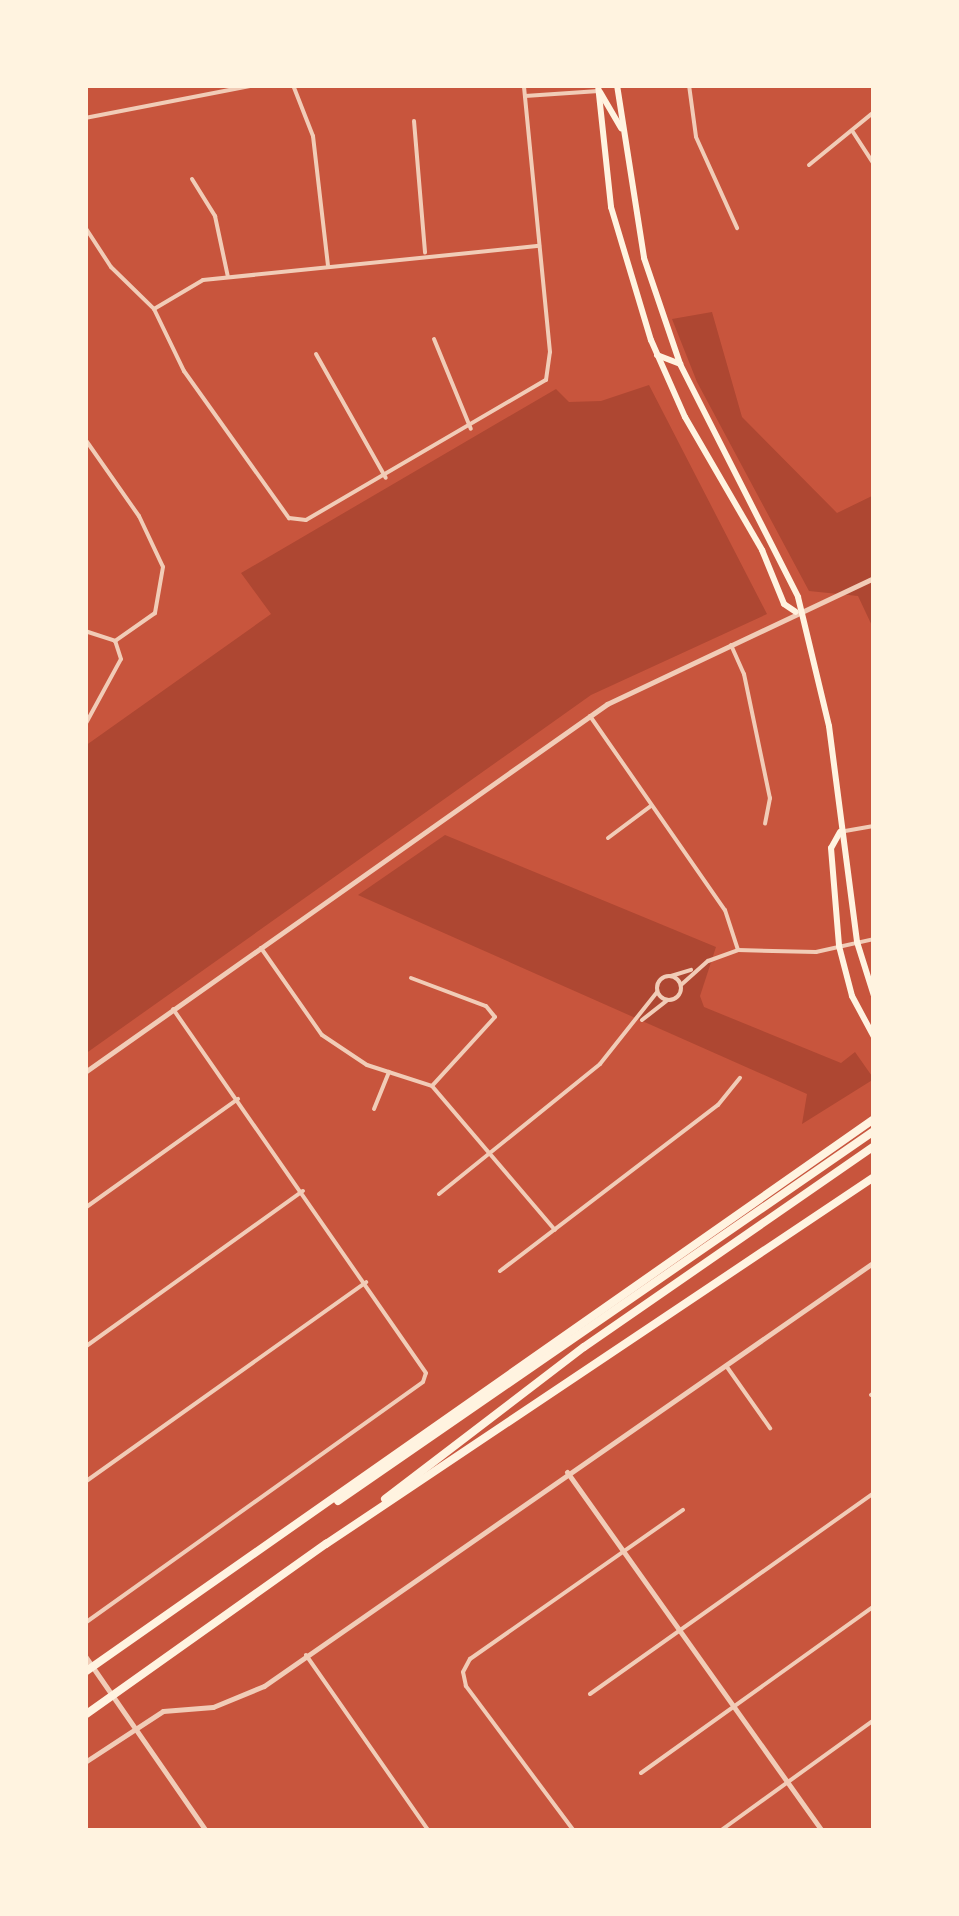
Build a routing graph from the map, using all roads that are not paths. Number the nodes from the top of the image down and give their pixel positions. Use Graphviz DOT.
graph roads {
  1 [pos="254,85"];
  2 [pos="293,85"];
  3 [pos="524,85"];
  4 [pos="617,85"];
  5 [pos="628,85"];
  6 [pos="689,85"];
  7 [pos="598,88"];
  8 [pos="525,96"];
  9 [pos="874,112"];
  10 [pos="85,118"];
  11 [pos="414,121"];
  12 [pos="623,132"];
  13 [pos="853,132"];
  14 [pos="874,164"];
  15 [pos="809,165"];
  16 [pos="192,179"];
  17 [pos="85,227"];
  18 [pos="737,228"];
  19 [pos="539,246"];
  20 [pos="425,253"];
  21 [pos="328,266"];
  22 [pos="228,278"];
  23 [pos="154,309"];
  24 [pos="434,338"];
  25 [pos="316,354"];
  26 [pos="656,354"];
  27 [pos="680,364"];
  28 [pos="471,429"];
  29 [pos="85,438"];
  30 [pos="386,478"];
  31 [pos="874,578"];
  32 [pos="797,612"];
  33 [pos="85,631"];
  34 [pos="115,641"];
  35 [pos="731,645"];
  36 [pos="590,716"];
  37 [pos="85,726"];
  38 [pos="651,806"];
  39 [pos="765,824"];
  40 [pos="874,826"];
  41 [pos="841,832"];
  42 [pos="608,838"];
  43 [pos="874,939"];
  44 [pos="857,942"];
  45 [pos="838,946"];
  46 [pos="261,948"];
  47 [pos="738,950"];
  48 [pos="696,969"];
  49 [pos="672,976"];
  50 [pos="412,978"];
  51 [pos="681,985"];
  52 [pos="657,992"];
  53 [pos="874,996"];
  54 [pos="666,1000"];
  55 [pos="173,1009"];
  56 [pos="638,1023"];
  57 [pos="874,1036"];
  58 [pos="85,1072"];
  59 [pos="390,1072"];
  60 [pos="740,1078"];
  61 [pos="432,1086"];
  62 [pos="238,1099"];
  63 [pos="374,1109"];
  64 [pos="874,1120"];
  65 [pos="874,1131"];
  66 [pos="874,1146"];
  67 [pos="493,1151"];
  68 [pos="874,1176"];
  69 [pos="303,1192"];
  70 [pos="439,1194"];
  71 [pos="85,1208"];
  72 [pos="554,1230"];
  73 [pos="874,1262"];
  74 [pos="500,1271"];
  75 [pos="368,1281"];
  76 [pos="85,1347"];
  77 [pos="726,1367"];
  78 [pos="770,1428"];
  79 [pos="567,1472"];
  80 [pos="85,1482"];
  81 [pos="872,1493"];
  82 [pos="683,1510"];
  83 [pos="326,1544"];
  84 [pos="626,1553"];
  85 [pos="874,1606"];
  86 [pos="85,1623"];
  87 [pos="679,1628"];
  88 [pos="118,1648"];
  89 [pos="306,1655"];
  90 [pos="85,1656"];
  91 [pos="85,1672"];
  92 [pos="590,1694"];
  93 [pos="733,1706"];
  94 [pos="86,1715"];
  95 [pos="874,1720"];
  96 [pos="134,1727"];
  97 [pos="85,1762"];
  98 [pos="642,1773"];
  99 [pos="788,1782"];
  100 [pos="206,1831"];
  101 [pos="272,1831"];
  102 [pos="290,1831"];
  103 [pos="430,1831"];
  104 [pos="574,1831"];
  105 [pos="720,1831"];
  106 [pos="822,1831"];
  1 -- 10 [label="street"];
  2 -- 21 [label="street"];
  3 -- 8 [label="street"];
  4 -- 5 [label="street"];
  4 -- 12 [label="main road"];
  6 -- 18 [label="street"];
  7 -- 8 [label="street"];
  7 -- 12 [label="main road"];
  7 -- 26 [label="main road"];
  8 -- 19 [label="street"];
  9 -- 13 [label="street"];
  11 -- 20 [label="street"];
  12 -- 27 [label="main road"];
  13 -- 14 [label="street"];
  13 -- 15 [label="street"];
  16 -- 22 [label="street"];
  17 -- 23 [label="street"];
  19 -- 20 [label="street"];
  19 -- 28 [label="street"];
  20 -- 21 [label="street"];
  21 -- 22 [label="street"];
  22 -- 23 [label="street"];
  23 -- 30 [label="street"];
  24 -- 28 [label="street"];
  25 -- 30 [label="street"];
  26 -- 27 [label="main road"];
  26 -- 32 [label="main road"];
  27 -- 32 [label="main road"];
  28 -- 30 [label="street"];
  29 -- 34 [label="street"];
  31 -- 32 [label="street"];
  32 -- 35 [label="street"];
  32 -- 41 [label="main road"];
  33 -- 34 [label="street"];
  34 -- 37 [label="street"];
  35 -- 36 [label="street"];
  35 -- 39 [label="street"];
  36 -- 38 [label="street"];
  36 -- 46 [label="street"];
  38 -- 42 [label="street"];
  38 -- 47 [label="street"];
  40 -- 41 [label="street"];
  41 -- 44 [label="main road"];
  41 -- 45 [label="main road"];
  43 -- 44 [label="street"];
  44 -- 45 [label="street"];
  44 -- 53 [label="main road"];
  45 -- 47 [label="street"];
  45 -- 57 [label="main road"];
  46 -- 55 [label="street"];
  46 -- 59 [label="street"];
  47 -- 48 [label="street"];
  48 -- 49 [label="street"];
  48 -- 51 [label="street"];
  49 -- 51 [label="street"];
  49 -- 52 [label="street"];
  50 -- 61 [label="street"];
  51 -- 54 [label="street"];
  52 -- 54 [label="street"];
  52 -- 56 [label="street"];
  54 -- 56 [label="street"];
  55 -- 58 [label="street"];
  55 -- 62 [label="street"];
  56 -- 67 [label="street"];
  59 -- 61 [label="street"];
  59 -- 63 [label="street"];
  60 -- 72 [label="street"];
  61 -- 67 [label="street"];
  62 -- 69 [label="street"];
  62 -- 71 [label="street"];
  64 -- 88 [label="highway"];
  65 -- 88 [label="highway"];
  66 -- 83 [label="highway"];
  67 -- 70 [label="street"];
  67 -- 72 [label="street"];
  68 -- 83 [label="highway"];
  69 -- 75 [label="street"];
  69 -- 76 [label="street"];
  72 -- 74 [label="street"];
  73 -- 77 [label="street"];
  75 -- 80 [label="street"];
  75 -- 86 [label="street"];
  77 -- 78 [label="street"];
  77 -- 79 [label="street"];
  79 -- 84 [label="street"];
  79 -- 89 [label="street"];
  81 -- 87 [label="street"];
  82 -- 84 [label="street"];
  83 -- 94 [label="highway"];
  84 -- 87 [label="street"];
  84 -- 104 [label="street"];
  85 -- 93 [label="street"];
  87 -- 92 [label="street"];
  87 -- 93 [label="street"];
  88 -- 91 [label="highway"];
  89 -- 96 [label="street"];
  89 -- 103 [label="street"];
  90 -- 96 [label="street"];
  93 -- 98 [label="street"];
  93 -- 99 [label="street"];
  95 -- 99 [label="street"];
  96 -- 97 [label="street"];
  96 -- 100 [label="street"];
  99 -- 105 [label="street"];
  99 -- 106 [label="street"];
  101 -- 102 [label="street"];
}
